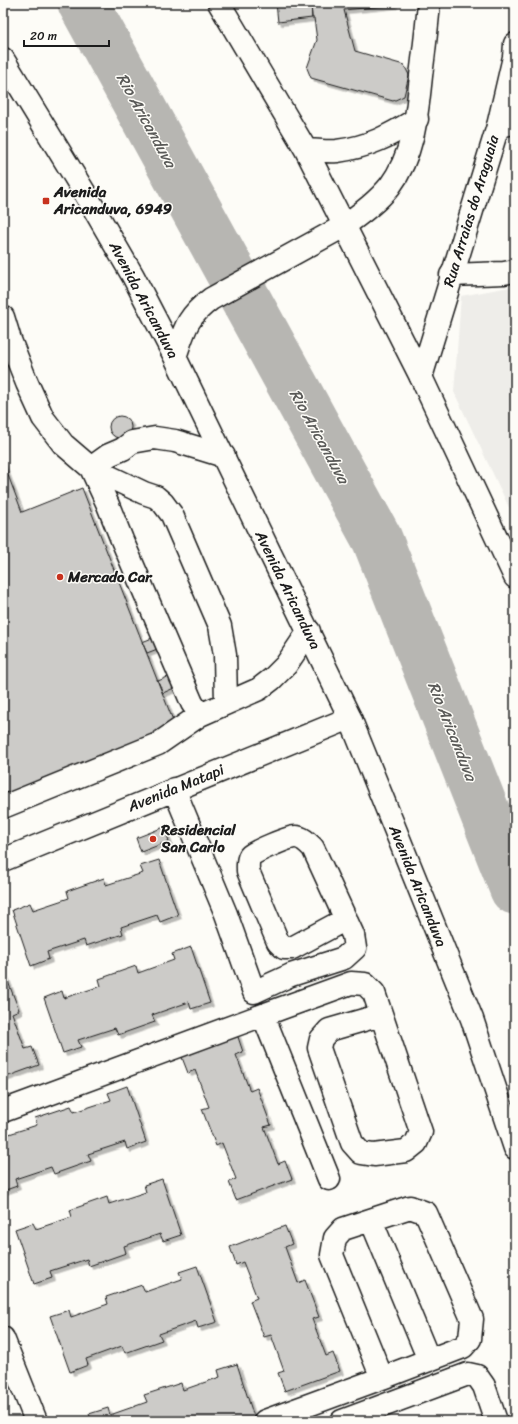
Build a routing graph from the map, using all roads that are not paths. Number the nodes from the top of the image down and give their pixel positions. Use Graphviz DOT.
graph roads {
  1 [pos="219,3"];
  2 [pos="430,3"];
  3 [pos="515,44"];
  4 [pos="3,59"];
  5 [pos="416,118"];
  6 [pos="506,124"];
  7 [pos="306,150"];
  8 [pos="344,226"];
  9 [pos="515,271"];
  10 [pos="451,275"];
  11 [pos="3,317"];
  12 [pos="175,357"];
  13 [pos="421,377"];
  14 [pos="224,456"];
  15 [pos="91,468"];
  16 [pos="515,578"];
  17 [pos="308,631"];
  18 [pos="226,703"];
  19 [pos="200,715"];
  20 [pos="350,718"];
  21 [pos="174,789"];
  22 [pos="3,807"];
  23 [pos="3,860"];
  24 [pos="346,919"];
  25 [pos="381,1014"];
  26 [pos="263,1015"];
  27 [pos="3,1111"];
  28 [pos="515,1148"];
  29 [pos="329,1180"];
  30 [pos="371,1220"];
  31 [pos="3,1338"];
  32 [pos="429,1360"];
  33 [pos="382,1378"];
  34 [pos="36,1421"];
  35 [pos="265,1421"];
  36 [pos="342,1421"];
  37 [pos="496,1421"];
  1 -- 7 [label="main road"];
  2 -- 5 [label="main road"];
  3 -- 6 [label="main road, Rua Arraias do Araguaia"];
  4 -- 12 [label="main road, Avenida Aricanduva"];
  5 -- 7 [label="main road"];
  5 -- 8 [label="main road"];
  6 -- 10 [label="main road, Rua Arraias do Araguaia"];
  7 -- 8 [label="main road"];
  8 -- 12 [label="main road"];
  8 -- 13 [label="main road"];
  9 -- 10 [label="main road"];
  10 -- 13 [label="main road, Rua Arraias do Araguaia"];
  11 -- 15 [label="main road"];
  12 -- 14 [label="main road, Avenida Aricanduva"];
  13 -- 16 [label="main road"];
  14 -- 15 [label="main road"];
  14 -- 17 [label="main road, Avenida Aricanduva"];
  15 -- 18 [label="main road"];
  15 -- 19 [label="main road"];
  17 -- 18 [label="main road"];
  17 -- 20 [label="main road, Avenida Aricanduva"];
  18 -- 19 [label="main road"];
  19 -- 22 [label="main road"];
  20 -- 21 [label="main road, Avenida Matapi"];
  20 -- 28 [label="main road, Avenida Aricanduva"];
  21 -- 23 [label="main road, Avenida Matapi"];
  21 -- 24 [label="main road"];
  24 -- 24 [label="main road"];
  25 -- 25 [label="main road"];
  25 -- 26 [label="main road"];
  26 -- 27 [label="main road"];
  26 -- 29 [label="main road"];
  30 -- 32 [label="main road"];
  30 -- 32 [label="main road"];
  30 -- 33 [label="main road"];
  31 -- 34 [label="main road"];
  32 -- 33 [label="main road"];
  33 -- 35 [label="main road"];
  36 -- 37 [label="main road"];
}
